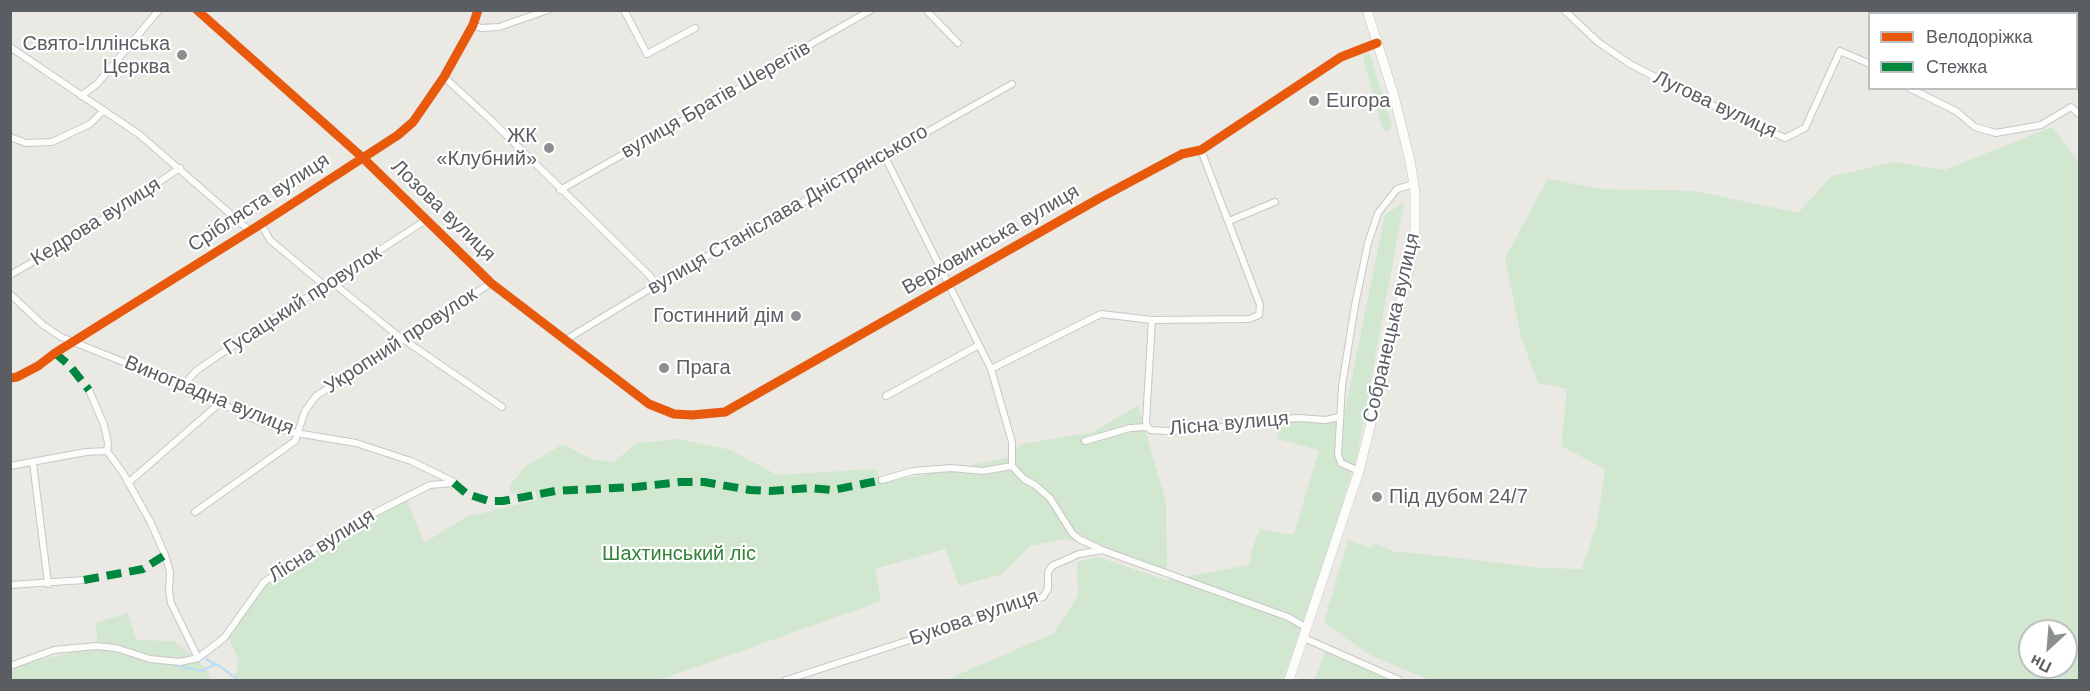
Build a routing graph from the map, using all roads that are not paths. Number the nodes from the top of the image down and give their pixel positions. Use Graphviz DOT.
graph roads {
  1 [pos="159,10"];
  2 [pos="197,10"];
  3 [pos="478,10"];
  4 [pos="548,10"];
  5 [pos="624,10"];
  6 [pos="871,10"];
  7 [pos="926,10"];
  8 [pos="1367,10"];
  9 [pos="1564,10"];
  10 [pos="473,25"];
  11 [pos="695,28"];
  12 [pos="1377,42"];
  13 [pos="958,43"];
  14 [pos="10,47"];
  15 [pos="1868,64"];
  16 [pos="444,77"];
  17 [pos="1012,84"];
  18 [pos="1914,90"];
  19 [pos="81,96"];
  20 [pos="104,110"];
  21 [pos="2079,115"];
  22 [pos="10,137"];
  23 [pos="1200,150"];
  24 [pos="884,155"];
  25 [pos="363,158"];
  26 [pos="180,168"];
  27 [pos="1414,184"];
  28 [pos="560,190"];
  29 [pos="1275,202"];
  30 [pos="426,220"];
  31 [pos="1229,222"];
  32 [pos="261,224"];
  33 [pos="250,231"];
  34 [pos="10,275"];
  35 [pos="332,282"];
  36 [pos="491,283"];
  37 [pos="324,285"];
  38 [pos="656,285"];
  39 [pos="948,286"];
  40 [pos="10,294"];
  41 [pos="1152,320"];
  42 [pos="567,339"];
  43 [pos="405,340"];
  44 [pos="74,342"];
  45 [pos="980,345"];
  46 [pos="991,369"];
  47 [pos="10,378"];
  48 [pos="618,380"];
  49 [pos="183,386"];
  50 [pos="89,390"];
  51 [pos="886,396"];
  52 [pos="222,402"];
  53 [pos="502,406"];
  54 [pos="1339,417"];
  55 [pos="1147,427"];
  56 [pos="299,433"];
  57 [pos="1085,441"];
  58 [pos="107,451"];
  59 [pos="33,463"];
  60 [pos="10,466"];
  61 [pos="1012,466"];
  62 [pos="1359,471"];
  63 [pos="882,480"];
  64 [pos="128,483"];
  65 [pos="454,483"];
  66 [pos="195,512"];
  67 [pos="1079,539"];
  68 [pos="1102,550"];
  69 [pos="1079,554"];
  70 [pos="84,580"];
  71 [pos="48,584"];
  72 [pos="10,585"];
  73 [pos="1305,633"];
  74 [pos="198,658"];
  75 [pos="10,666"];
  76 [pos="786,681"];
  77 [pos="1289,681"];
  78 [pos="1399,681"];
  1 -- 19 [label="street"];
  2 -- 25 [label="street, Лозова вулиця"];
  3 -- 10 [label="street, Срібляста вулиця"];
  4 -- 10 [label="street"];
  5 -- 11 [label="street"];
  6 -- 28 [label="street, вулиця Братів Шерегіїв"];
  7 -- 13 [label="street"];
  8 -- 12 [label="main road, Собранецька вулиця"];
  9 -- 15 [label="street, Лугова вулиця"];
  10 -- 16 [label="street, Срібляста вулиця"];
  12 -- 23 [label="street, Верховинська вулиця"];
  12 -- 27 [label="main road, Собранецька вулиця"];
  14 -- 19 [label="street"];
  16 -- 25 [label="street, Срібляста вулиця"];
  16 -- 28 [label="street"];
  17 -- 24 [label="street, вулиця Станіслава Дністрянського"];
  18 -- 21 [label="street"];
  19 -- 20 [label="street"];
  20 -- 22 [label="street"];
  20 -- 26 [label="street"];
  23 -- 31 [label="street"];
  23 -- 39 [label="street, Верховинська вулиця"];
  24 -- 38 [label="street, вулиця Станіслава Дністрянського"];
  24 -- 39 [label="street"];
  25 -- 30 [label="street, Лозова вулиця"];
  25 -- 32 [label="street, Срібляста вулиця"];
  26 -- 33 [label="street"];
  26 -- 34 [label="street, Кедрова вулиця"];
  27 -- 54 [label="street, Собранецька вулиця"];
  27 -- 62 [label="main road, Собранецька вулиця"];
  28 -- 38 [label="street"];
  29 -- 31 [label="street"];
  30 -- 35 [label="street, Гусацький провулок"];
  30 -- 36 [label="street, Лозова вулиця"];
  31 -- 41 [label="street"];
  32 -- 33 [label="street, Срібляста вулиця"];
  32 -- 37 [label="street"];
  33 -- 44 [label="street, Срібляста вулиця"];
  35 -- 37 [label="street, Гусацький провулок"];
  35 -- 43 [label="street"];
  36 -- 42 [label="street, Лозова вулиця"];
  36 -- 43 [label="street, Укропний провулок"];
  37 -- 49 [label="street, Гусацький провулок"];
  38 -- 42 [label="street, вулиця Станіслава Дністрянського"];
  39 -- 45 [label="street"];
  39 -- 48 [label="street, Верховинська вулиця"];
  40 -- 44 [label="street, Виноградна вулиця"];
  41 -- 46 [label="street"];
  41 -- 55 [label="street"];
  42 -- 48 [label="street, Лозова вулиця"];
  43 -- 53 [label="street"];
  43 -- 56 [label="street, Укропний провулок"];
  44 -- 47 [label="street, Срібляста вулиця"];
  44 -- 49 [label="street, Виноградна вулиця"];
  45 -- 46 [label="street"];
  45 -- 51 [label="street"];
  46 -- 61 [label="street"];
  49 -- 52 [label="street, Виноградна вулиця"];
  50 -- 58 [label="street"];
  52 -- 56 [label="street, Виноградна вулиця"];
  52 -- 64 [label="street"];
  54 -- 55 [label="street, Лісна вулиця"];
  54 -- 62 [label="street, Собранецька вулиця"];
  55 -- 57 [label="street, Лісна вулиця"];
  56 -- 65 [label="street, Виноградна вулиця"];
  56 -- 66 [label="street"];
  58 -- 59 [label="street"];
  58 -- 64 [label="street"];
  59 -- 60 [label="street"];
  59 -- 71 [label="street"];
  61 -- 63 [label="street"];
  61 -- 67 [label="street"];
  62 -- 73 [label="main road, Собранецька вулиця"];
  64 -- 74 [label="street"];
  65 -- 74 [label="street, Лісна вулиця"];
  67 -- 68 [label="street"];
  67 -- 69 [label="street"];
  68 -- 69 [label="street, Букова вулиця"];
  68 -- 73 [label="street, Букова вулиця"];
  69 -- 76 [label="street, Букова вулиця"];
  70 -- 71 [label="street"];
  71 -- 72 [label="street"];
  73 -- 77 [label="main road, Собранецька вулиця"];
  73 -- 78 [label="street, Букова вулиця"];
  74 -- 75 [label="street"];
}
